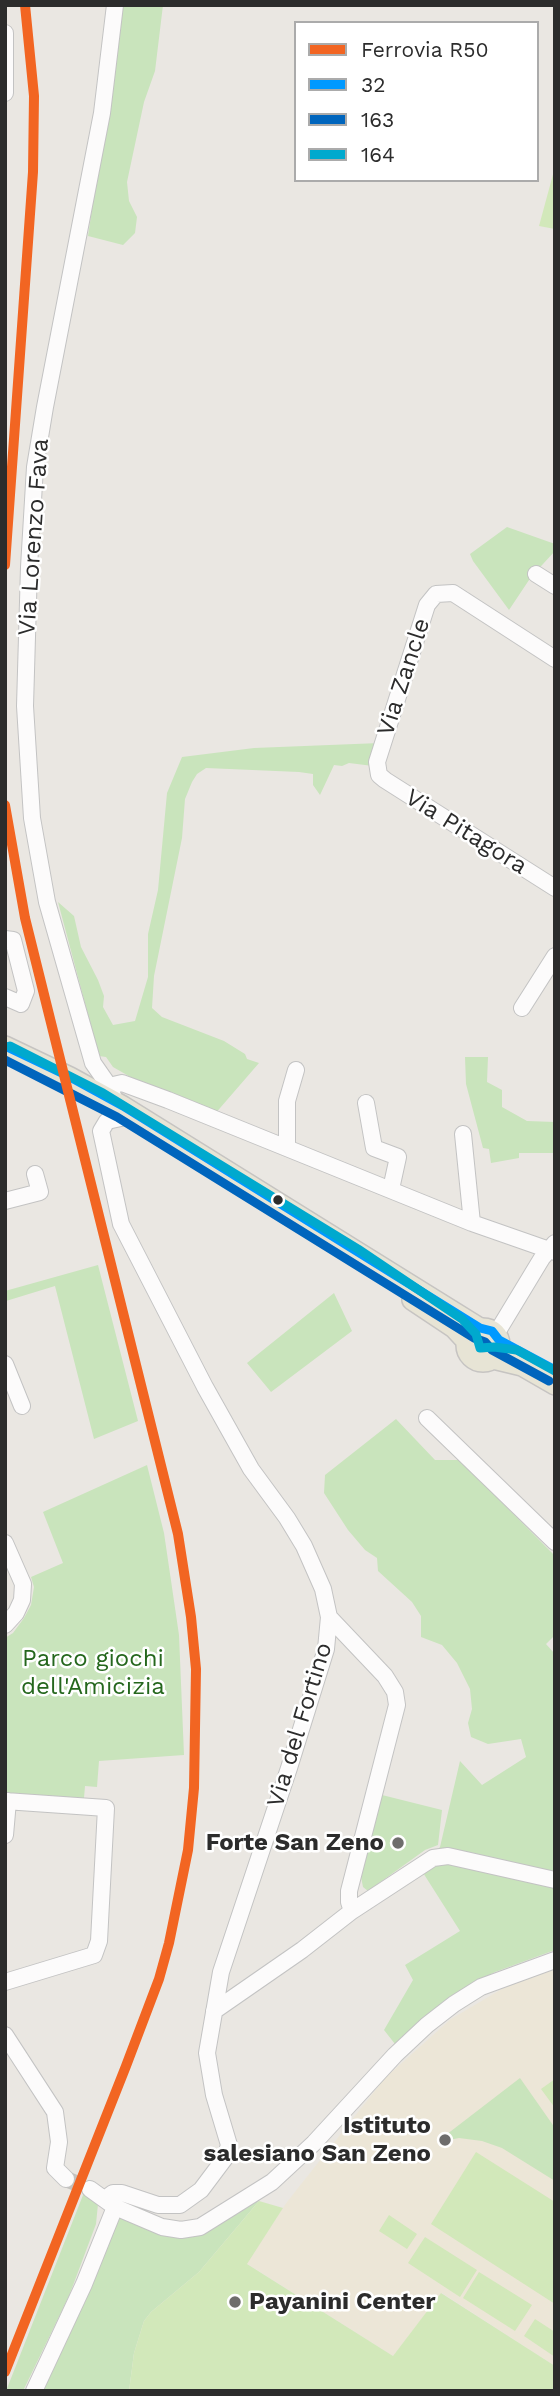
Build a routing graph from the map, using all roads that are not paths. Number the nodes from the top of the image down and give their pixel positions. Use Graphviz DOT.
graph roads {
  1 [pos="116,5"];
  2 [pos="5,33"];
  3 [pos="5,93"];
  4 [pos="536,573"];
  5 [pos="555,586"];
  6 [pos="555,659"];
  7 [pos="379,775"];
  8 [pos="555,888"];
  9 [pos="5,939"];
  10 [pos="555,956"];
  11 [pos="5,997"];
  12 [pos="522,1008"];
  13 [pos="5,1046"];
  14 [pos="5,1058"];
  15 [pos="95,1067"];
  16 [pos="296,1070"];
  17 [pos="60,1078"];
  18 [pos="84,1084"];
  19 [pos="115,1102"];
  20 [pos="366,1102"];
  21 [pos="463,1134"];
  22 [pos="288,1147"];
  23 [pos="35,1174"];
  24 [pos="391,1189"];
  25 [pos="5,1201"];
  26 [pos="472,1223"];
  27 [pos="553,1248"];
  28 [pos="485,1336"];
  29 [pos="493,1359"];
  30 [pos="5,1364"];
  31 [pos="555,1370"];
  32 [pos="555,1385"];
  33 [pos="22,1406"];
  34 [pos="427,1418"];
  35 [pos="552,1535"];
  36 [pos="5,1543"];
  37 [pos="329,1617"];
  38 [pos="5,1625"];
  39 [pos="6,1801"];
  40 [pos="5,1835"];
  41 [pos="555,1880"];
  42 [pos="352,1911"];
  43 [pos="555,1960"];
  44 [pos="5,1982"];
  45 [pos="214,2011"];
  46 [pos="5,2035"];
  47 [pos="66,2179"];
  48 [pos="90,2189"];
  49 [pos="110,2203"];
  50 [pos="34,2391"];
  1 -- 15 [label="street, Via Lorenzo Fava"];
  2 -- 3 [label="street"];
  4 -- 5 [label="street"];
  6 -- 7 [label="street, Via Zancle"];
  7 -- 8 [label="street, Via Pitagora"];
  9 -- 11 [label="street"];
  10 -- 12 [label="street"];
  13 -- 17 [label="main road"];
  14 -- 17 [label="main road"];
  15 -- 18 [label="street"];
  15 -- 19 [label="street, Via Lorenzo Fava"];
  16 -- 22 [label="street"];
  17 -- 18 [label="main road"];
  17 -- 19 [label="main road"];
  18 -- 19 [label="main road"];
  19 -- 22 [label="street"];
  19 -- 28 [label="main road"];
  19 -- 37 [label="street, Via del Fortino"];
  20 -- 24 [label="street"];
  21 -- 26 [label="street"];
  22 -- 24 [label="street"];
  23 -- 25 [label="street"];
  24 -- 26 [label="street"];
  26 -- 27 [label="street"];
  27 -- 28 [label="street"];
  28 -- 29 [label="main road"];
  28 -- 29 [label="main road"];
  28 -- 31 [label="main road"];
  29 -- 32 [label="main road"];
  30 -- 33 [label="street"];
  34 -- 35 [label="street"];
  36 -- 38 [label="street"];
  37 -- 42 [label="street"];
  37 -- 45 [label="street, Via del Fortino"];
  39 -- 40 [label="street"];
  39 -- 44 [label="street"];
  41 -- 42 [label="street"];
  42 -- 45 [label="street"];
  43 -- 49 [label="street"];
  45 -- 49 [label="street, Via del Fortino"];
  46 -- 47 [label="street"];
  48 -- 49 [label="street"];
  49 -- 50 [label="street"];
}
